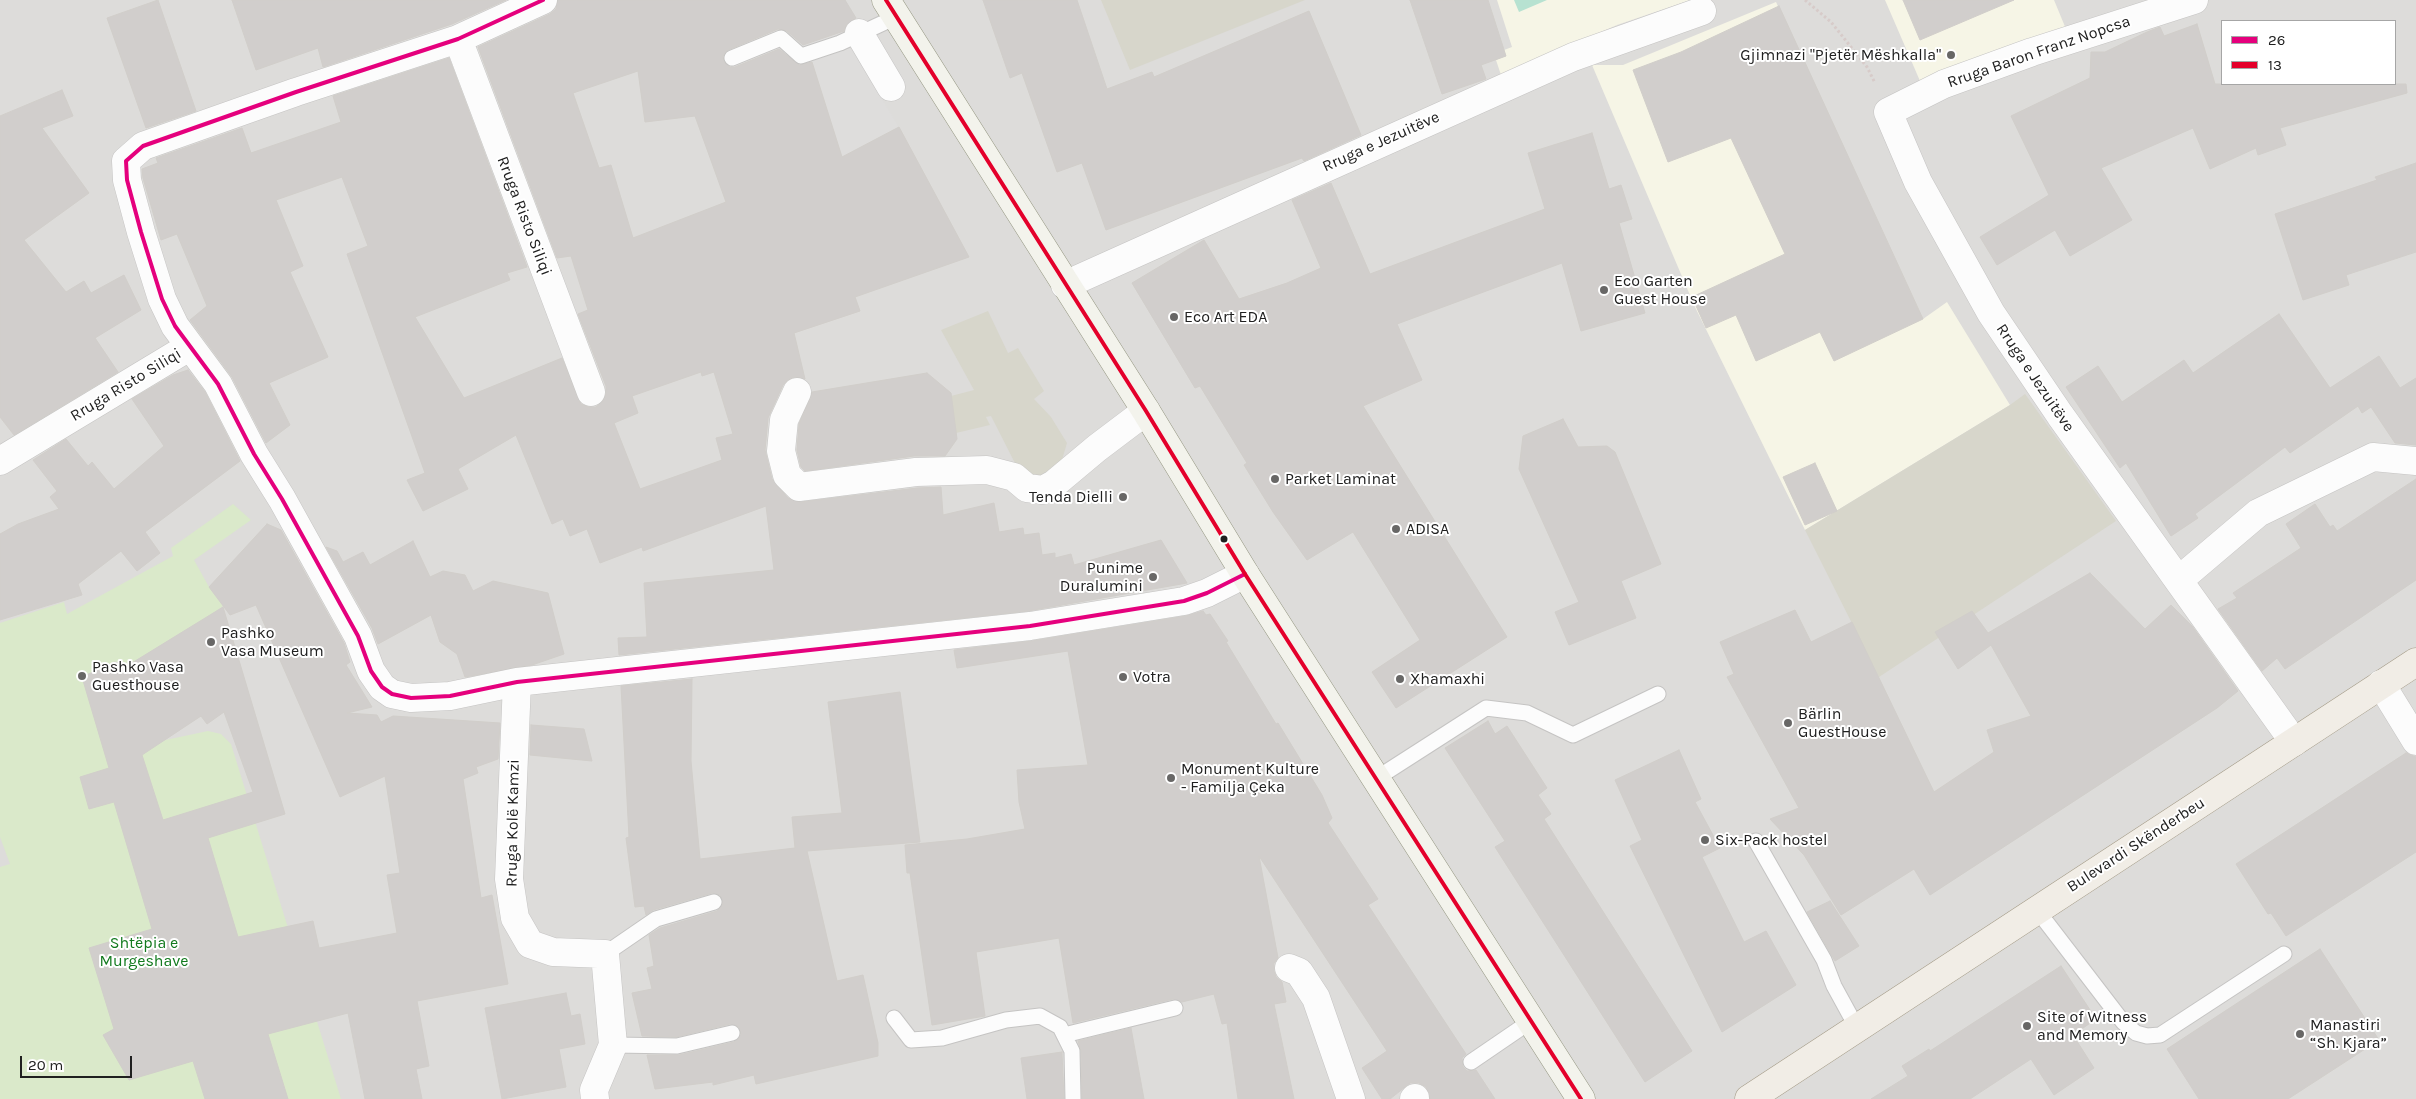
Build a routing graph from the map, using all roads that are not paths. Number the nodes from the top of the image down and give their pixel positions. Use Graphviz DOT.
graph roads {
  1 [pos="543,0"];
  2 [pos="2194,0"];
  3 [pos="891,8"];
  4 [pos="1702,11"];
  5 [pos="859,34"];
  6 [pos="458,39"];
  7 [pos="732,58"];
  8 [pos="891,87"];
  9 [pos="1888,112"];
  10 [pos="1066,285"];
  11 [pos="189,347"];
  12 [pos="590,392"];
  13 [pos="796,392"];
  14 [pos="1146,411"];
  15 [pos="0,461"];
  16 [pos="2416,461"];
  17 [pos="1245,574"];
  18 [pos="2179,580"];
  19 [pos="2416,662"];
  20 [pos="518,682"];
  21 [pos="2381,684"];
  22 [pos="1658,694"];
  23 [pos="2416,741"];
  24 [pos="2294,742"];
  25 [pos="1377,778"];
  26 [pos="1756,841"];
  27 [pos="714,902"];
  28 [pos="2037,910"];
  29 [pos="605,954"];
  30 [pos="2284,954"];
  31 [pos="1289,968"];
  32 [pos="1175,1008"];
  33 [pos="894,1018"];
  34 [pos="1531,1021"];
  35 [pos="1857,1028"];
  36 [pos="732,1033"];
  37 [pos="1064,1035"];
  38 [pos="613,1045"];
  39 [pos="1471,1062"];
  40 [pos="595,1099"];
  41 [pos="1073,1099"];
  42 [pos="1351,1099"];
  43 [pos="1582,1099"];
  44 [pos="1749,1099"];
  1 -- 6 [label="street, Rruga Risto Siliqi"];
  2 -- 9 [label="street, Rruga Baron Franz Nopcsa"];
  3 -- 5 [label="lane"];
  3 -- 10 [label="main road"];
  4 -- 10 [label="street, Rruga e Jezuitëve"];
  5 -- 7 [label="lane"];
  5 -- 8 [label="street"];
  6 -- 11 [label="street, Rruga Risto Siliqi"];
  6 -- 12 [label="street, Rruga Risto Siliqi"];
  9 -- 18 [label="street, Rruga e Jezuitëve"];
  10 -- 14 [label="main road"];
  11 -- 15 [label="street, Rruga Risto Siliqi"];
  11 -- 20 [label="street"];
  13 -- 14 [label="street"];
  14 -- 17 [label="main road"];
  16 -- 18 [label="street"];
  17 -- 20 [label="street"];
  17 -- 25 [label="main road"];
  18 -- 24 [label="street, Rruga e Jezuitëve"];
  19 -- 21 [label="main road, Bulevardi Skënderbeu"];
  20 -- 29 [label="street, Rruga Kolë Kamzi"];
  21 -- 23 [label="street"];
  21 -- 24 [label="main road, Bulevardi Skënderbeu"];
  22 -- 25 [label="lane"];
  24 -- 28 [label="main road, Bulevardi Skënderbeu"];
  25 -- 34 [label="main road"];
  26 -- 35 [label="lane"];
  27 -- 29 [label="lane"];
  28 -- 30 [label="lane"];
  28 -- 35 [label="main road, Bulevardi Skënderbeu"];
  29 -- 38 [label="street"];
  31 -- 42 [label="street"];
  32 -- 37 [label="lane"];
  33 -- 37 [label="lane"];
  34 -- 39 [label="lane"];
  34 -- 43 [label="main road"];
  35 -- 44 [label="main road, Bulevardi Skënderbeu"];
  36 -- 38 [label="lane"];
  37 -- 41 [label="lane"];
  38 -- 40 [label="street"];
}
